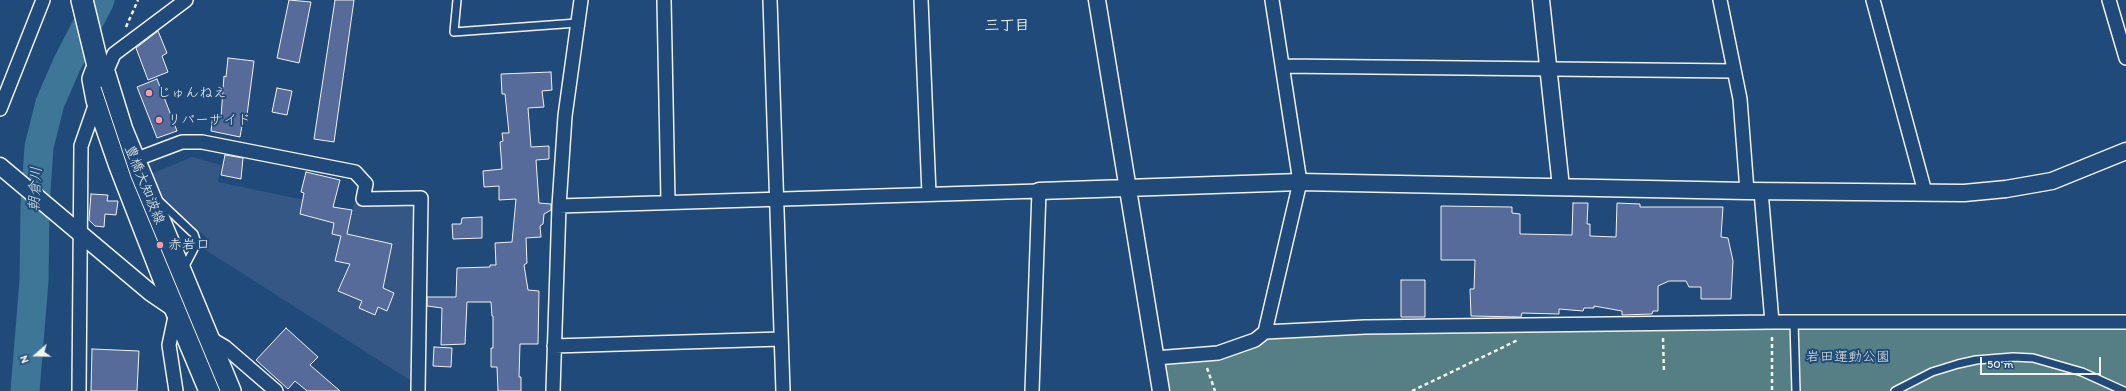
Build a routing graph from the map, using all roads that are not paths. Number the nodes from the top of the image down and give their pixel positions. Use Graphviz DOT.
graph roads {
  1 [pos="43,0"];
  2 [pos="82,0"];
  3 [pos="186,0"];
  4 [pos="457,0"];
  5 [pos="581,0"];
  6 [pos="664,0"];
  7 [pos="770,0"];
  8 [pos="921,0"];
  9 [pos="1097,0"];
  10 [pos="1272,0"];
  11 [pos="1541,0"];
  12 [pos="1720,0"];
  13 [pos="1873,0"];
  14 [pos="2112,1"];
  15 [pos="577,23"];
  16 [pos="2126,58"];
  17 [pos="1283,66"];
  18 [pos="102,70"];
  19 [pos="1549,70"];
  20 [pos="1734,71"];
  21 [pos="97,100"];
  22 [pos="0,109"];
  23 [pos="2126,152"];
  24 [pos="127,163"];
  25 [pos="0,166"];
  26 [pos="1300,182"];
  27 [pos="145,187"];
  28 [pos="1561,187"];
  29 [pos="1127,188"];
  30 [pos="1754,191"];
  31 [pos="1039,192"];
  32 [pos="1925,192"];
  33 [pos="929,194"];
  34 [pos="778,198"];
  35 [pos="668,201"];
  36 [pos="559,206"];
  37 [pos="78,231"];
  38 [pos="181,274"];
  39 [pos="176,310"];
  40 [pos="1772,322"];
  41 [pos="1794,322"];
  42 [pos="2126,322"];
  43 [pos="1265,332"];
  44 [pos="207,336"];
  45 [pos="781,339"];
  46 [pos="554,346"];
  47 [pos="1155,358"];
  48 [pos="79,391"];
  49 [pos="176,391"];
  50 [pos="210,391"];
  51 [pos="230,391"];
  52 [pos="276,391"];
  53 [pos="418,391"];
  54 [pos="553,391"];
  55 [pos="783,391"];
  56 [pos="1032,391"];
  57 [pos="1161,391"];
  58 [pos="1796,391"];
  59 [pos="1895,391"];
  60 [pos="2124,391"];
  1 -- 22 [label="street"];
  2 -- 18 [label="main road, 豊橋大知波線"];
  3 -- 18 [label="street"];
  4 -- 15 [label="lane"];
  5 -- 15 [label="street"];
  6 -- 35 [label="street"];
  7 -- 34 [label="street"];
  8 -- 33 [label="street"];
  9 -- 29 [label="street"];
  10 -- 17 [label="street"];
  11 -- 19 [label="street"];
  12 -- 20 [label="street"];
  13 -- 32 [label="street"];
  14 -- 16 [label="street"];
  15 -- 36 [label="street"];
  17 -- 19 [label="street"];
  17 -- 26 [label="street"];
  18 -- 21 [label="main road, 豊橋大知波線"];
  18 -- 24 [label="main road, 豊橋大知波線"];
  19 -- 20 [label="street"];
  19 -- 28 [label="street"];
  20 -- 30 [label="street"];
  21 -- 24 [label="main road, 豊橋大知波線"];
  21 -- 37 [label="street"];
  23 -- 32 [label="street"];
  24 -- 27 [label="main road, 豊橋大知波線"];
  24 -- 39 [label="main road, 豊橋大知波線"];
  24 -- 53 [label="street"];
  25 -- 37 [label="street"];
  26 -- 28 [label="street"];
  26 -- 29 [label="street"];
  26 -- 43 [label="street"];
  27 -- 38 [label="main road, 豊橋大知波線"];
  27 -- 38 [label="lane"];
  28 -- 30 [label="street"];
  29 -- 31 [label="street"];
  29 -- 47 [label="street"];
  30 -- 32 [label="street"];
  30 -- 40 [label="street"];
  31 -- 33 [label="street"];
  31 -- 56 [label="street"];
  33 -- 34 [label="street"];
  34 -- 35 [label="street"];
  34 -- 45 [label="street"];
  35 -- 36 [label="street"];
  36 -- 46 [label="street"];
  37 -- 39 [label="street"];
  37 -- 48 [label="street"];
  38 -- 44 [label="main road, 豊橋大知波線"];
  39 -- 44 [label="street"];
  39 -- 49 [label="street"];
  39 -- 50 [label="main road, 豊橋大知波線"];
  40 -- 41 [label="street"];
  40 -- 43 [label="street"];
  41 -- 42 [label="street"];
  41 -- 58 [label="lane"];
  43 -- 47 [label="street"];
  44 -- 51 [label="main road, 豊橋大知波線"];
  44 -- 52 [label="street"];
  45 -- 46 [label="street"];
  45 -- 55 [label="street"];
  46 -- 54 [label="street"];
  47 -- 57 [label="street"];
  59 -- 60 [label="lane"];
}
